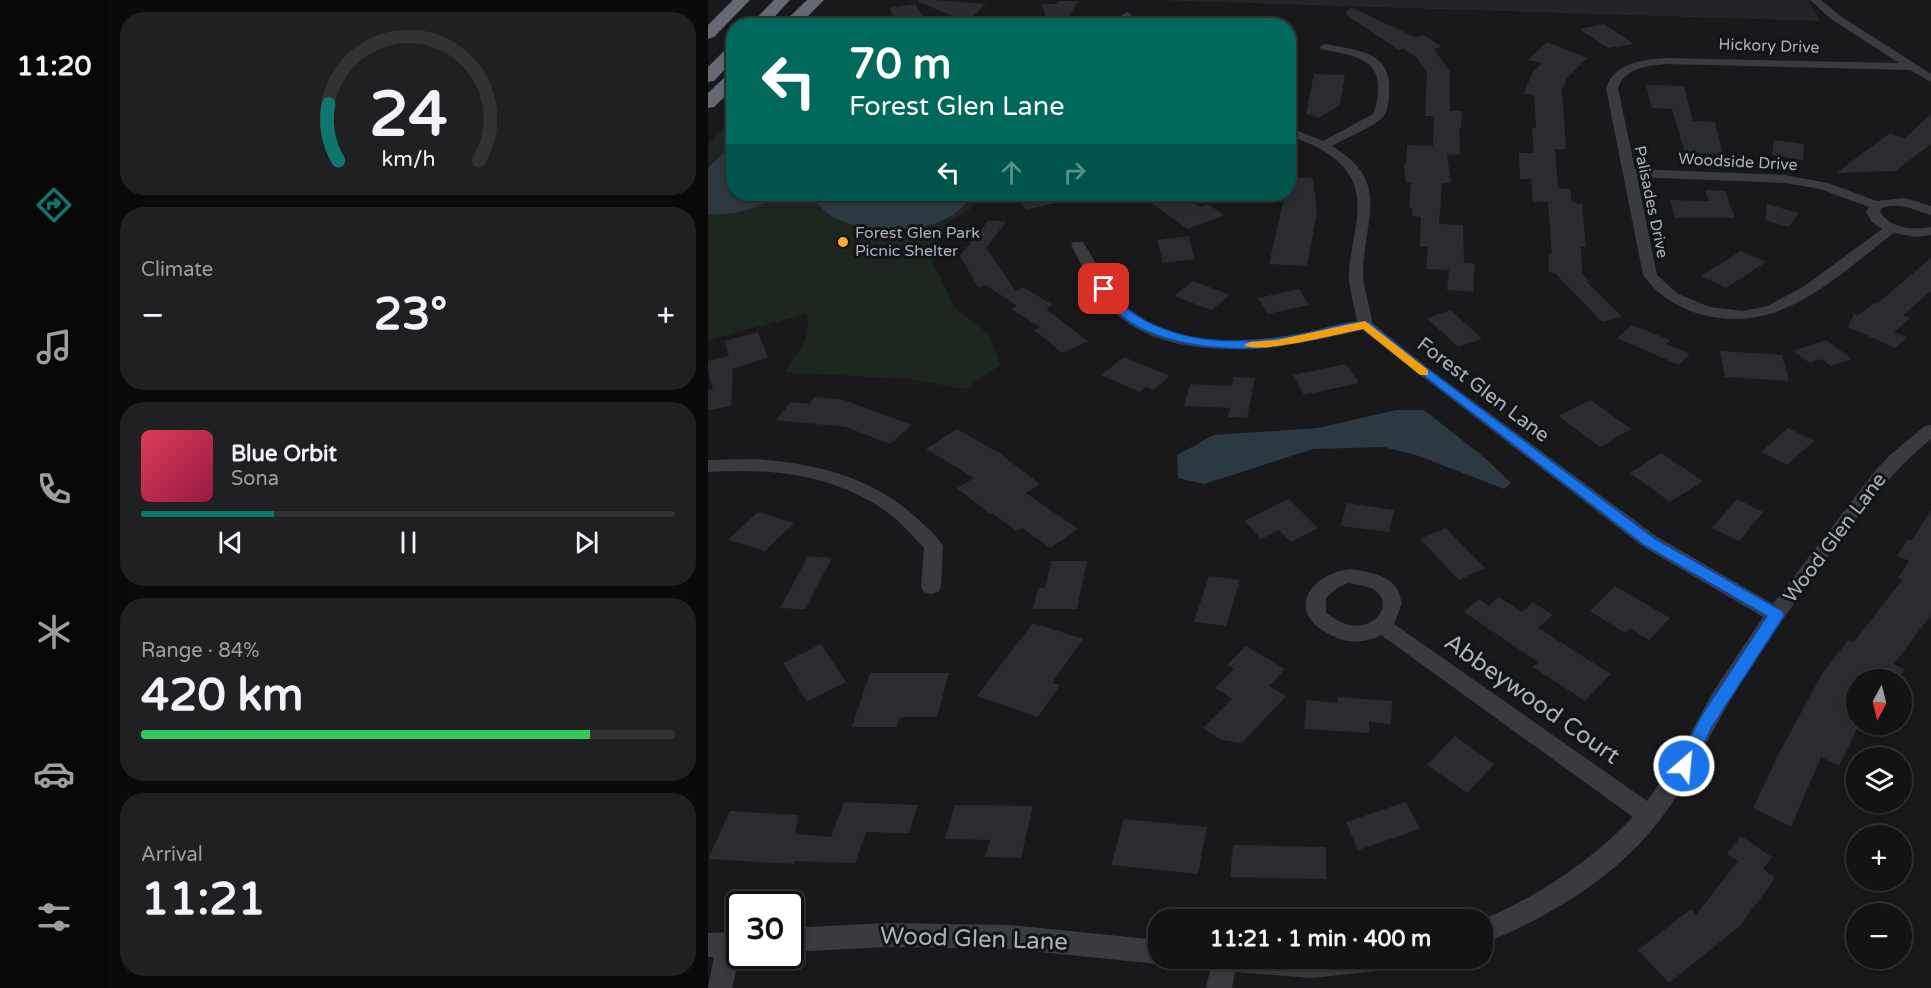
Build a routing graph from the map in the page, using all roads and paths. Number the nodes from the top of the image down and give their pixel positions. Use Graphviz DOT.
graph roads {
  1 [pos="742,0"];
  2 [pos="782,0"];
  3 [pos="816,0"];
  4 [pos="1815,0"];
  5 [pos="765,18"];
  6 [pos="797,18"];
  7 [pos="708,34"];
  8 [pos="1325,48"];
  9 [pos="726,58"];
  10 [pos="1911,67"];
  11 [pos="1628,68"];
  12 [pos="708,77"];
  13 [pos="1931,79"];
  14 [pos="726,86"];
  15 [pos="708,103"];
  16 [pos="1296,133"];
  17 [pos="1324,145"];
  18 [pos="1629,173"];
  19 [pos="1927,204"];
  20 [pos="1877,205"];
  21 [pos="1892,228"];
  22 [pos="1931,231"];
  23 [pos="1078,245"];
  24 [pos="1365,325"];
  25 [pos="1931,430"];
  26 [pos="708,466"];
  27 [pos="931,587"];
  28 [pos="1776,615"];
  29 [pos="1383,626"];
  30 [pos="1650,816"];
  31 [pos="1493,927"];
  32 [pos="804,939"];
  33 [pos="725,945"];
  34 [pos="1148,951"];
  35 [pos="1219,969"];
  36 [pos="719,988"];
  37 [pos="1220,988"];
  1 -- 7 [label="highway"];
  2 -- 5 [label="highway"];
  3 -- 6 [label="highway"];
  4 -- 10 [label="street"];
  8 -- 17 [label="street"];
  9 -- 12 [label="highway"];
  10 -- 11 [label="street, Hickory Drive"];
  10 -- 13 [label="street"];
  11 -- 18 [label="street, Palisades Drive"];
  14 -- 15 [label="highway"];
  16 -- 17 [label="street"];
  17 -- 24 [label="street"];
  18 -- 20 [label="street, Woodside Drive"];
  18 -- 21 [label="street, Palisades Drive"];
  19 -- 20 [label="street"];
  20 -- 21 [label="street"];
  21 -- 22 [label="street"];
  23 -- 24 [label="street"];
  24 -- 28 [label="street, Forest Glen Lane"];
  25 -- 28 [label="street, Wood Glen Lane"];
  26 -- 27 [label="street"];
  28 -- 30 [label="street, Wood Glen Lane"];
  29 -- 30 [label="street, Abbeywood Court"];
  30 -- 31 [label="street, Wood Glen Lane"];
  32 -- 34 [label="street, Wood Glen Lane"];
  33 -- 36 [label="street"];
  35 -- 37 [label="street"];
}
